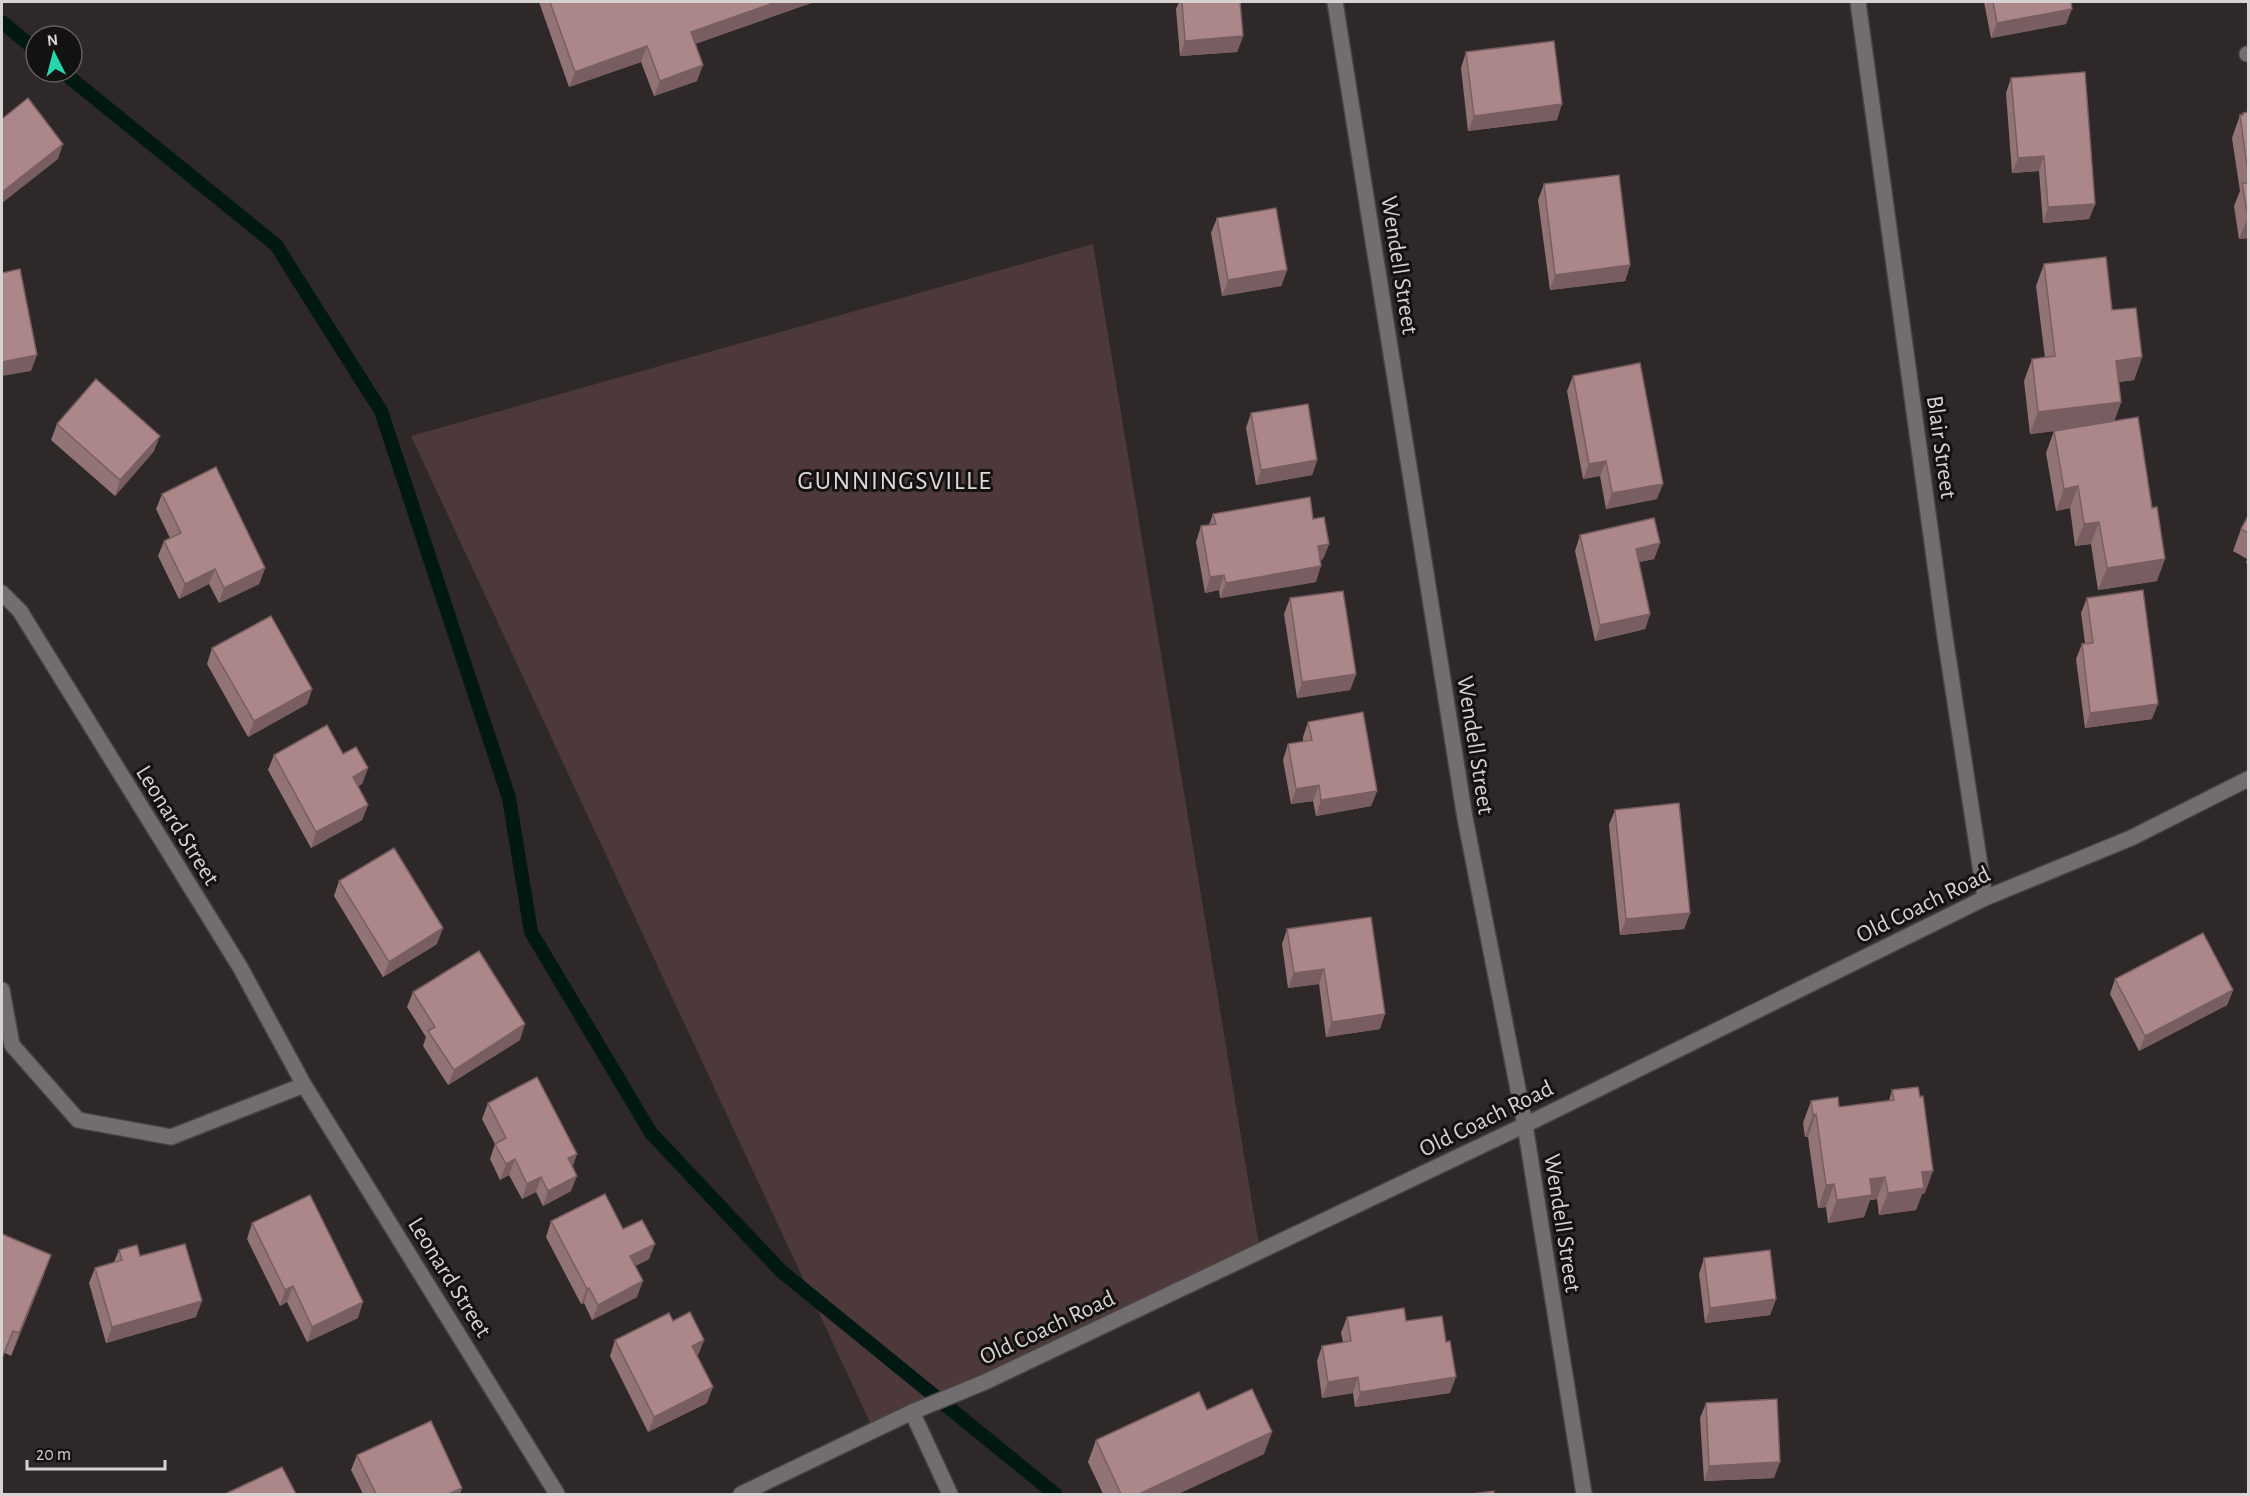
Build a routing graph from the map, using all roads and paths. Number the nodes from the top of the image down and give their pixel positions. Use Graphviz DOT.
graph roads {
  1 [pos="1335,2"];
  2 [pos="1858,2"];
  3 [pos="2,596"];
  4 [pos="2248,779"];
  5 [pos="1985,898"];
  6 [pos="2,990"];
  7 [pos="304,1085"];
  8 [pos="1525,1125"];
  9 [pos="912,1412"];
  10 [pos="557,1494"];
  11 [pos="741,1494"];
  12 [pos="950,1494"];
  13 [pos="1584,1494"];
  1 -- 8 [label="street, Wendell Street"];
  2 -- 5 [label="street, Blair Street"];
  3 -- 7 [label="street, Leonard Street"];
  4 -- 5 [label="street, Old Coach Road"];
  5 -- 8 [label="street, Old Coach Road"];
  6 -- 7 [label="street"];
  7 -- 10 [label="street, Leonard Street"];
  8 -- 9 [label="street, Old Coach Road"];
  8 -- 13 [label="street, Wendell Street"];
  9 -- 11 [label="street, Old Coach Road"];
  9 -- 12 [label="street"];
}
